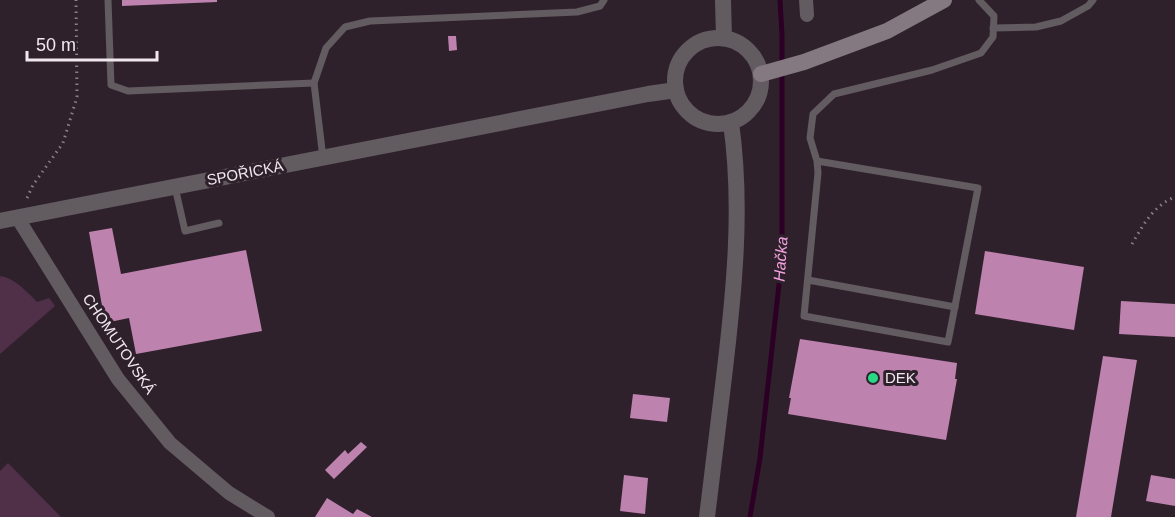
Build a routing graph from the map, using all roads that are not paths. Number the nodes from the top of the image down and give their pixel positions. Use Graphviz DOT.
graph roads {
  1 [pos="108,0"];
  2 [pos="604,0"];
  3 [pos="723,0"];
  4 [pos="806,0"];
  5 [pos="944,0"];
  6 [pos="979,0"];
  7 [pos="1093,0"];
  8 [pos="807,15"];
  9 [pos="993,28"];
  10 [pos="724,38"];
  11 [pos="764,74"];
  12 [pos="314,83"];
  13 [pos="676,90"];
  14 [pos="731,123"];
  15 [pos="323,158"];
  16 [pos="818,161"];
  17 [pos="175,187"];
  18 [pos="17,217"];
  19 [pos="0,221"];
  20 [pos="219,223"];
  21 [pos="808,280"];
  22 [pos="955,307"];
  23 [pos="268,517"];
  24 [pos="707,517"];
  1 -- 12 [label="lane"];
  2 -- 12 [label="lane"];
  3 -- 10 [label="street"];
  4 -- 8 [label="street"];
  5 -- 11 [label="main road"];
  6 -- 9 [label="lane"];
  7 -- 9 [label="lane"];
  9 -- 16 [label="lane"];
  10 -- 11 [label="street"];
  10 -- 13 [label="street"];
  11 -- 14 [label="street"];
  12 -- 15 [label="lane"];
  13 -- 14 [label="street"];
  13 -- 15 [label="street, SPOŘICKÁ"];
  14 -- 24 [label="street"];
  15 -- 17 [label="street, SPOŘICKÁ"];
  16 -- 21 [label="lane"];
  16 -- 22 [label="lane"];
  17 -- 18 [label="street, SPOŘICKÁ"];
  17 -- 20 [label="lane"];
  18 -- 19 [label="street, SPOŘICKÁ"];
  18 -- 23 [label="street, CHOMUTOVSKÁ"];
  21 -- 22 [label="lane"];
  21 -- 22 [label="lane"];
}
